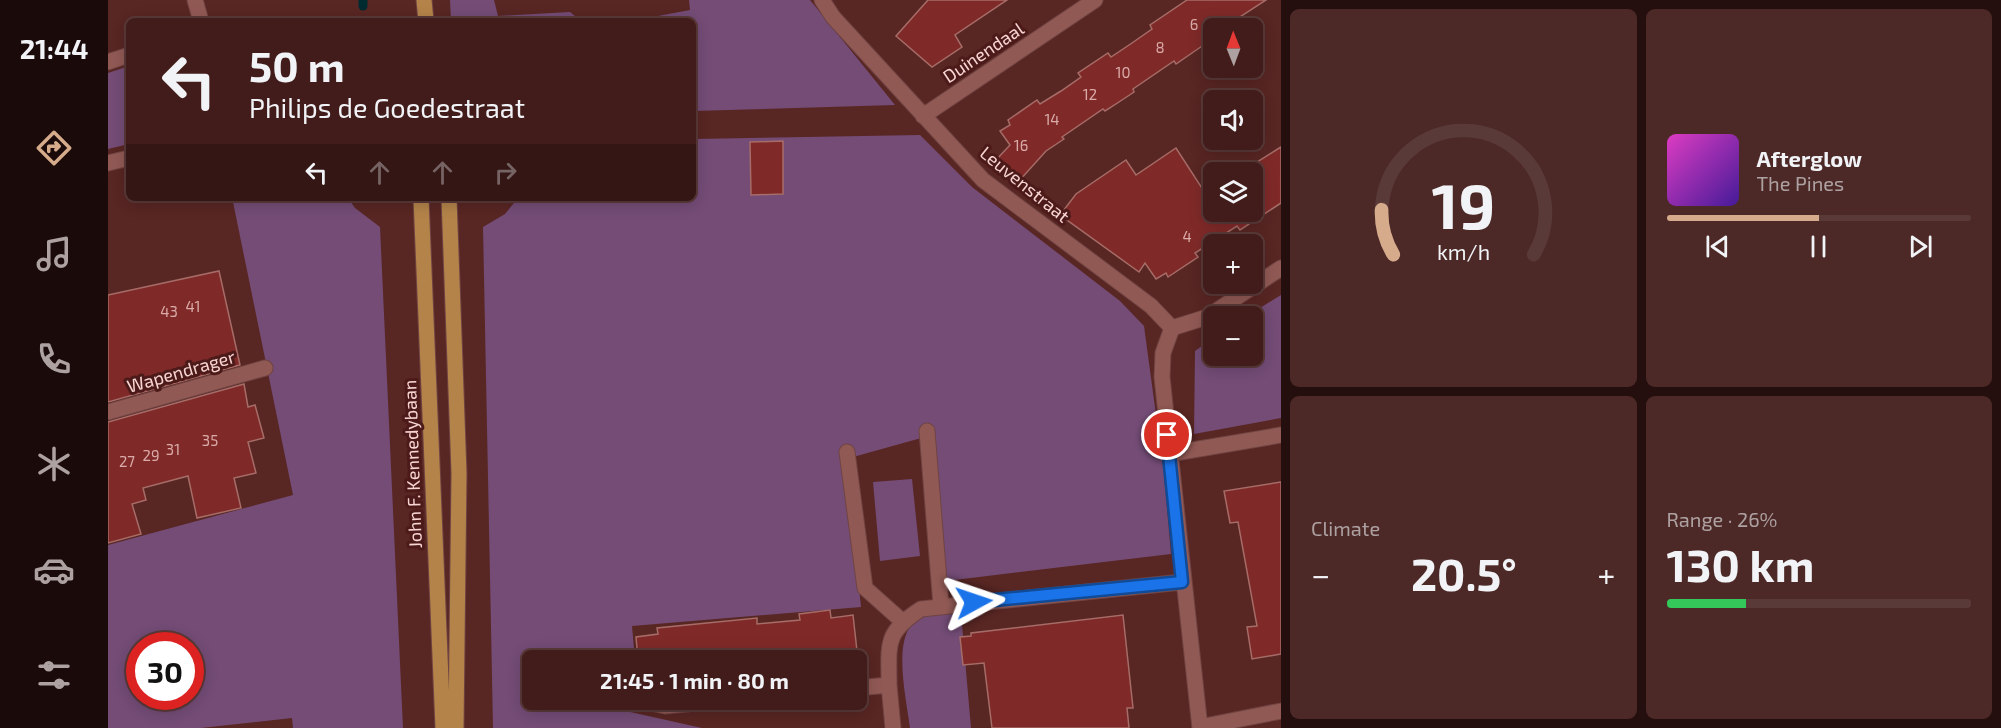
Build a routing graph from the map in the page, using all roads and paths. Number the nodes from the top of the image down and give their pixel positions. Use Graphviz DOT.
graph roads {
  1 [pos="195,0"];
  2 [pos="424,0"];
  3 [pos="822,0"];
  4 [pos="1095,0"];
  5 [pos="200,18"];
  6 [pos="426,18"];
  7 [pos="126,56"];
  8 [pos="108,62"];
  9 [pos="923,116"];
  10 [pos="126,159"];
  11 [pos="108,163"];
  12 [pos="421,201"];
  13 [pos="449,201"];
  14 [pos="1281,268"];
  15 [pos="1172,328"];
  16 [pos="266,368"];
  17 [pos="108,412"];
  18 [pos="927,431"];
  19 [pos="1281,435"];
  20 [pos="847,452"];
  21 [pos="1169,454"];
  22 [pos="1182,582"];
  23 [pos="941,606"];
  24 [pos="902,621"];
  25 [pos="889,685"];
  26 [pos="867,687"];
  27 [pos="1281,711"];
  28 [pos="1200,727"];
  29 [pos="443,728"];
  30 [pos="456,728"];
  31 [pos="893,728"];
  1 -- 5 [label="street"];
  2 -- 6 [label="main road"];
  3 -- 9 [label="street, Leuvenstraat"];
  4 -- 9 [label="street, Duinendaal"];
  7 -- 8 [label="street"];
  9 -- 15 [label="street, Leuvenstraat"];
  10 -- 11 [label="street"];
  12 -- 29 [label="main road, John F. Kennedybaan"];
  13 -- 30 [label="main road"];
  14 -- 15 [label="street"];
  15 -- 21 [label="street"];
  16 -- 17 [label="street, Wapendrager"];
  18 -- 23 [label="street"];
  19 -- 21 [label="street"];
  20 -- 24 [label="street"];
  21 -- 22 [label="street"];
  22 -- 23 [label="street"];
  22 -- 28 [label="street"];
  23 -- 24 [label="street"];
  24 -- 25 [label="street"];
  25 -- 26 [label="street"];
  25 -- 31 [label="street"];
  27 -- 28 [label="street"];
}
